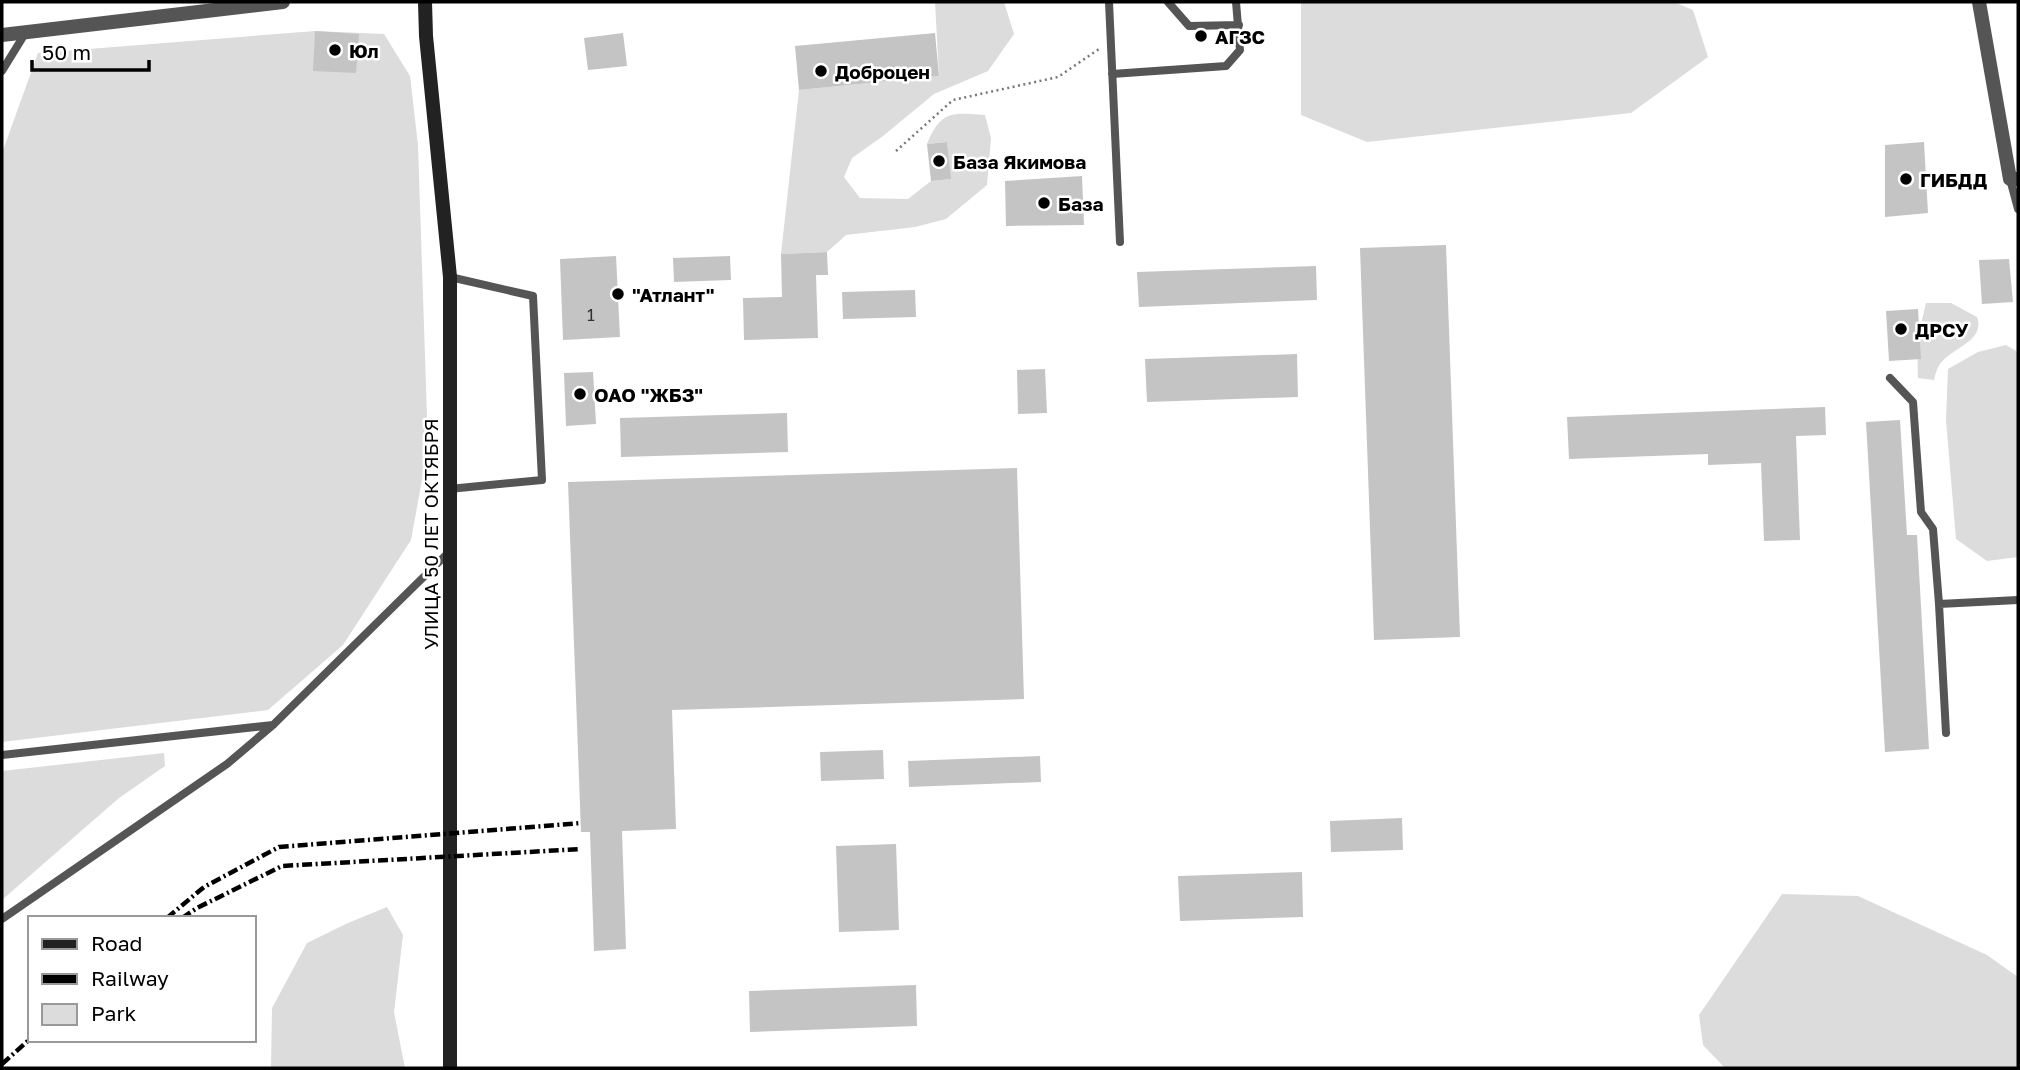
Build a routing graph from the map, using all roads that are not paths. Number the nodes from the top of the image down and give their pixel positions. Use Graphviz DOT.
graph roads {
  1 [pos="283,2"];
  2 [pos="425,2"];
  3 [pos="1109,2"];
  4 [pos="1168,2"];
  5 [pos="1236,2"];
  6 [pos="1979,2"];
  7 [pos="1239,25"];
  8 [pos="26,32"];
  9 [pos="2,35"];
  10 [pos="2,71"];
  11 [pos="1112,74"];
  12 [pos="2014,179"];
  13 [pos="2018,209"];
  14 [pos="1120,242"];
  15 [pos="450,277"];
  16 [pos="1890,378"];
  17 [pos="449,489"];
  18 [pos="449,552"];
  19 [pos="2018,600"];
  20 [pos="1939,604"];
  21 [pos="273,725"];
  22 [pos="1946,733"];
  23 [pos="2,755"];
  24 [pos="2,919"];
  25 [pos="450,1068"];
  1 -- 8 [label="street"];
  2 -- 15 [label="main road, УЛИЦА 50 ЛЕТ ОКТЯБРЯ"];
  3 -- 11 [label="lane"];
  4 -- 7 [label="lane"];
  5 -- 7 [label="lane"];
  6 -- 12 [label="street"];
  7 -- 11 [label="lane"];
  8 -- 9 [label="street"];
  8 -- 10 [label="lane"];
  11 -- 14 [label="lane"];
  12 -- 13 [label="lane"];
  15 -- 17 [label="main road, УЛИЦА 50 ЛЕТ ОКТЯБРЯ"];
  15 -- 17 [label="lane"];
  16 -- 20 [label="lane"];
  17 -- 18 [label="main road, УЛИЦА 50 ЛЕТ ОКТЯБРЯ"];
  18 -- 21 [label="lane"];
  18 -- 25 [label="main road, УЛИЦА 50 ЛЕТ ОКТЯБРЯ"];
  19 -- 20 [label="lane"];
  20 -- 22 [label="lane"];
  21 -- 23 [label="lane"];
  21 -- 24 [label="lane"];
}
